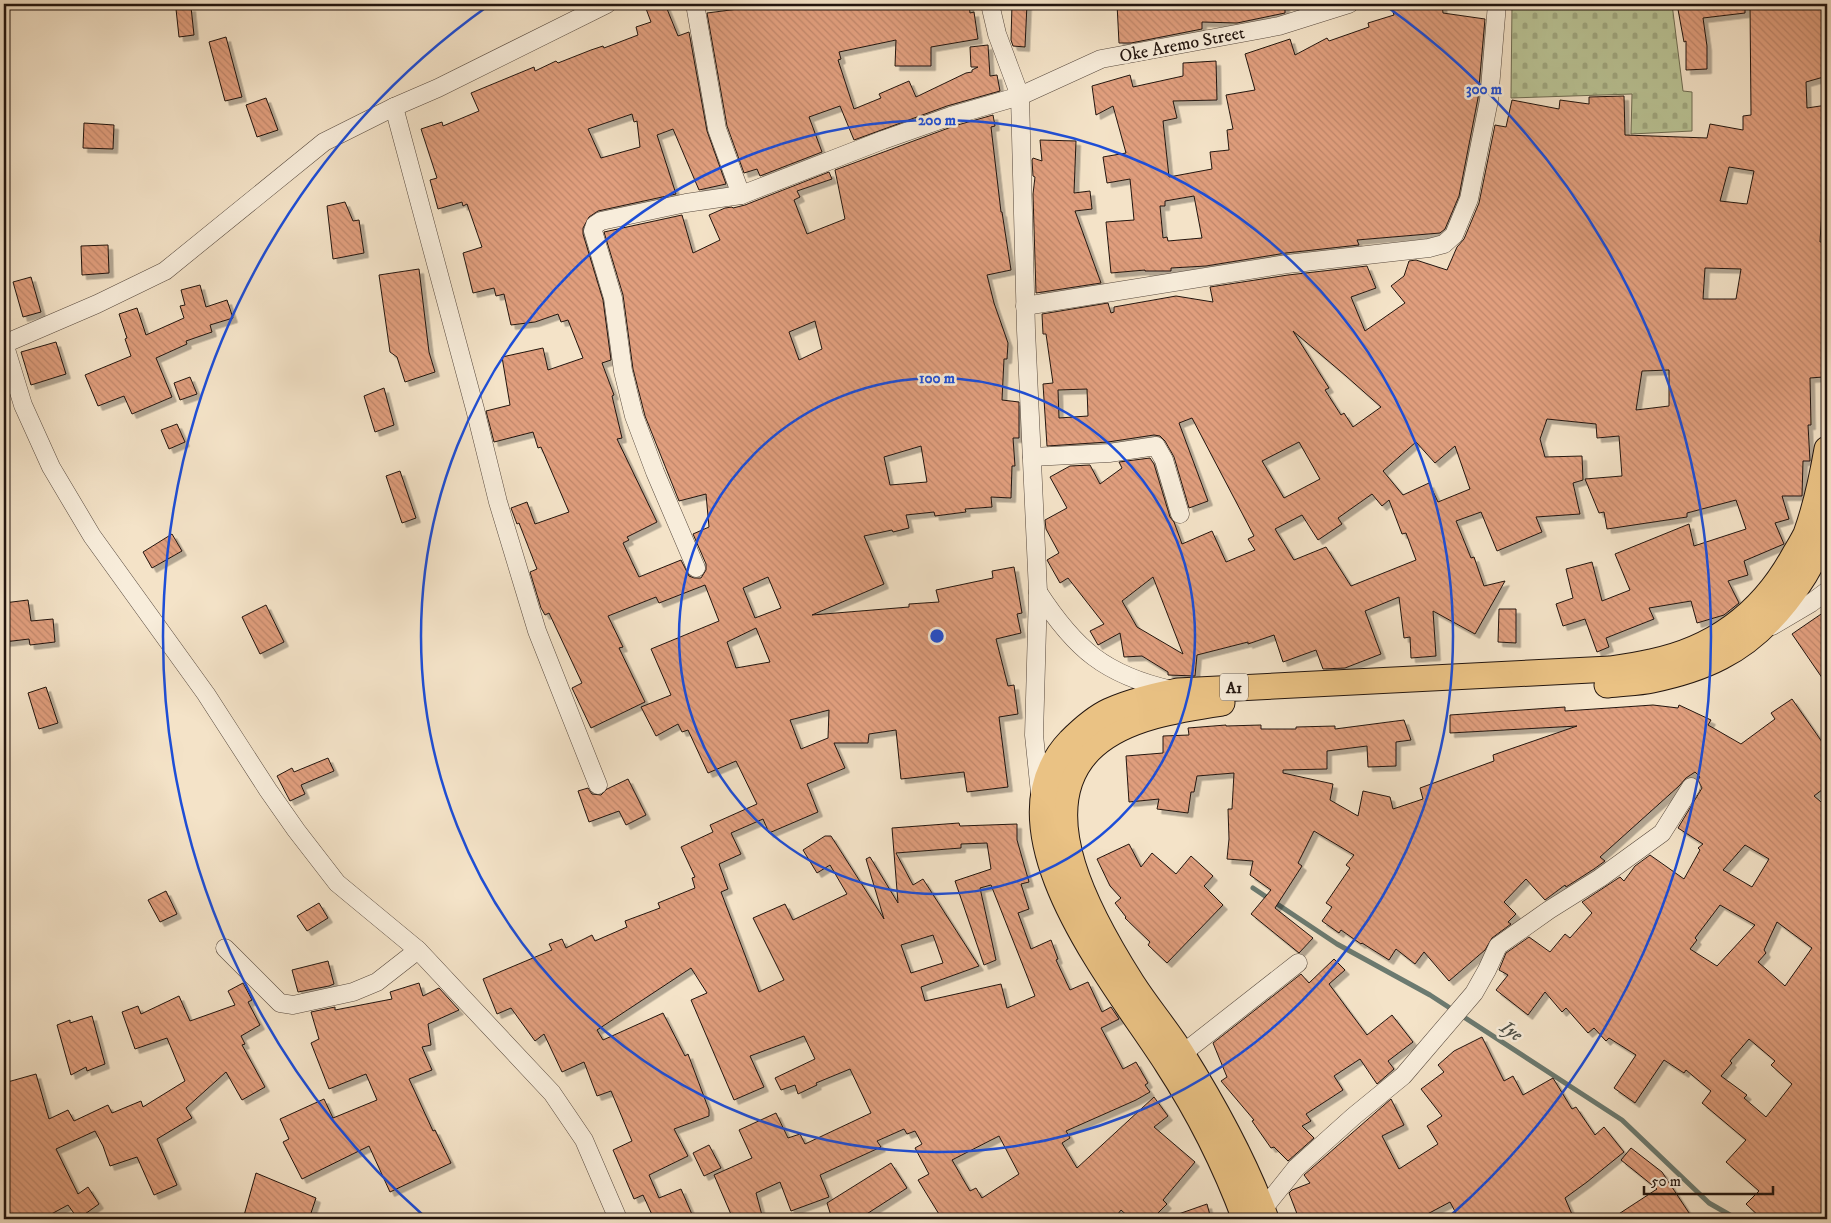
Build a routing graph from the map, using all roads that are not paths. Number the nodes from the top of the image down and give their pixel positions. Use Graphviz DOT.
graph roads {
  1 [pos="607,4"];
  2 [pos="695,4"];
  3 [pos="990,4"];
  4 [pos="1349,4"];
  5 [pos="1497,4"];
  6 [pos="1020,96"];
  7 [pos="394,107"];
  8 [pos="741,195"];
  9 [pos="1025,306"];
  10 [pos="4,343"];
  11 [pos="1827,449"];
  12 [pos="1032,457"];
  13 [pos="1180,514"];
  14 [pos="1827,526"];
  15 [pos="696,568"];
  16 [pos="1827,591"];
  17 [pos="1038,592"];
  18 [pos="1748,640"];
  19 [pos="1430,685"];
  20 [pos="1178,691"];
  21 [pos="598,785"];
  22 [pos="1691,787"];
  23 [pos="1042,809"];
  24 [pos="225,948"];
  25 [pos="418,950"];
  26 [pos="1298,963"];
  27 [pos="1182,1054"];
  28 [pos="1258,1216"];
  29 [pos="618,1219"];
  1 -- 7 [label="street"];
  2 -- 8 [label="street"];
  3 -- 6 [label="street"];
  4 -- 6 [label="street, Oke Aremo Street"];
  5 -- 9 [label="street"];
  6 -- 8 [label="street, Oke Aremo Street"];
  6 -- 9 [label="street"];
  7 -- 10 [label="street"];
  7 -- 21 [label="street"];
  8 -- 15 [label="street, Oke Aremo Street"];
  9 -- 12 [label="street"];
  10 -- 25 [label="street"];
  11 -- 19 [label="highway, A1"];
  12 -- 13 [label="street"];
  12 -- 17 [label="street"];
  14 -- 18 [label="highway, A1"];
  16 -- 18 [label="street"];
  17 -- 20 [label="street"];
  17 -- 23 [label="street"];
  18 -- 19 [label="highway, A1"];
  19 -- 20 [label="highway, A1"];
  19 -- 27 [label="highway, A1"];
  20 -- 23 [label="highway, A1"];
  22 -- 28 [label="street"];
  23 -- 28 [label="highway, A1"];
  24 -- 25 [label="street"];
  25 -- 29 [label="street"];
  26 -- 27 [label="street"];
  27 -- 28 [label="highway, A1"];
}
